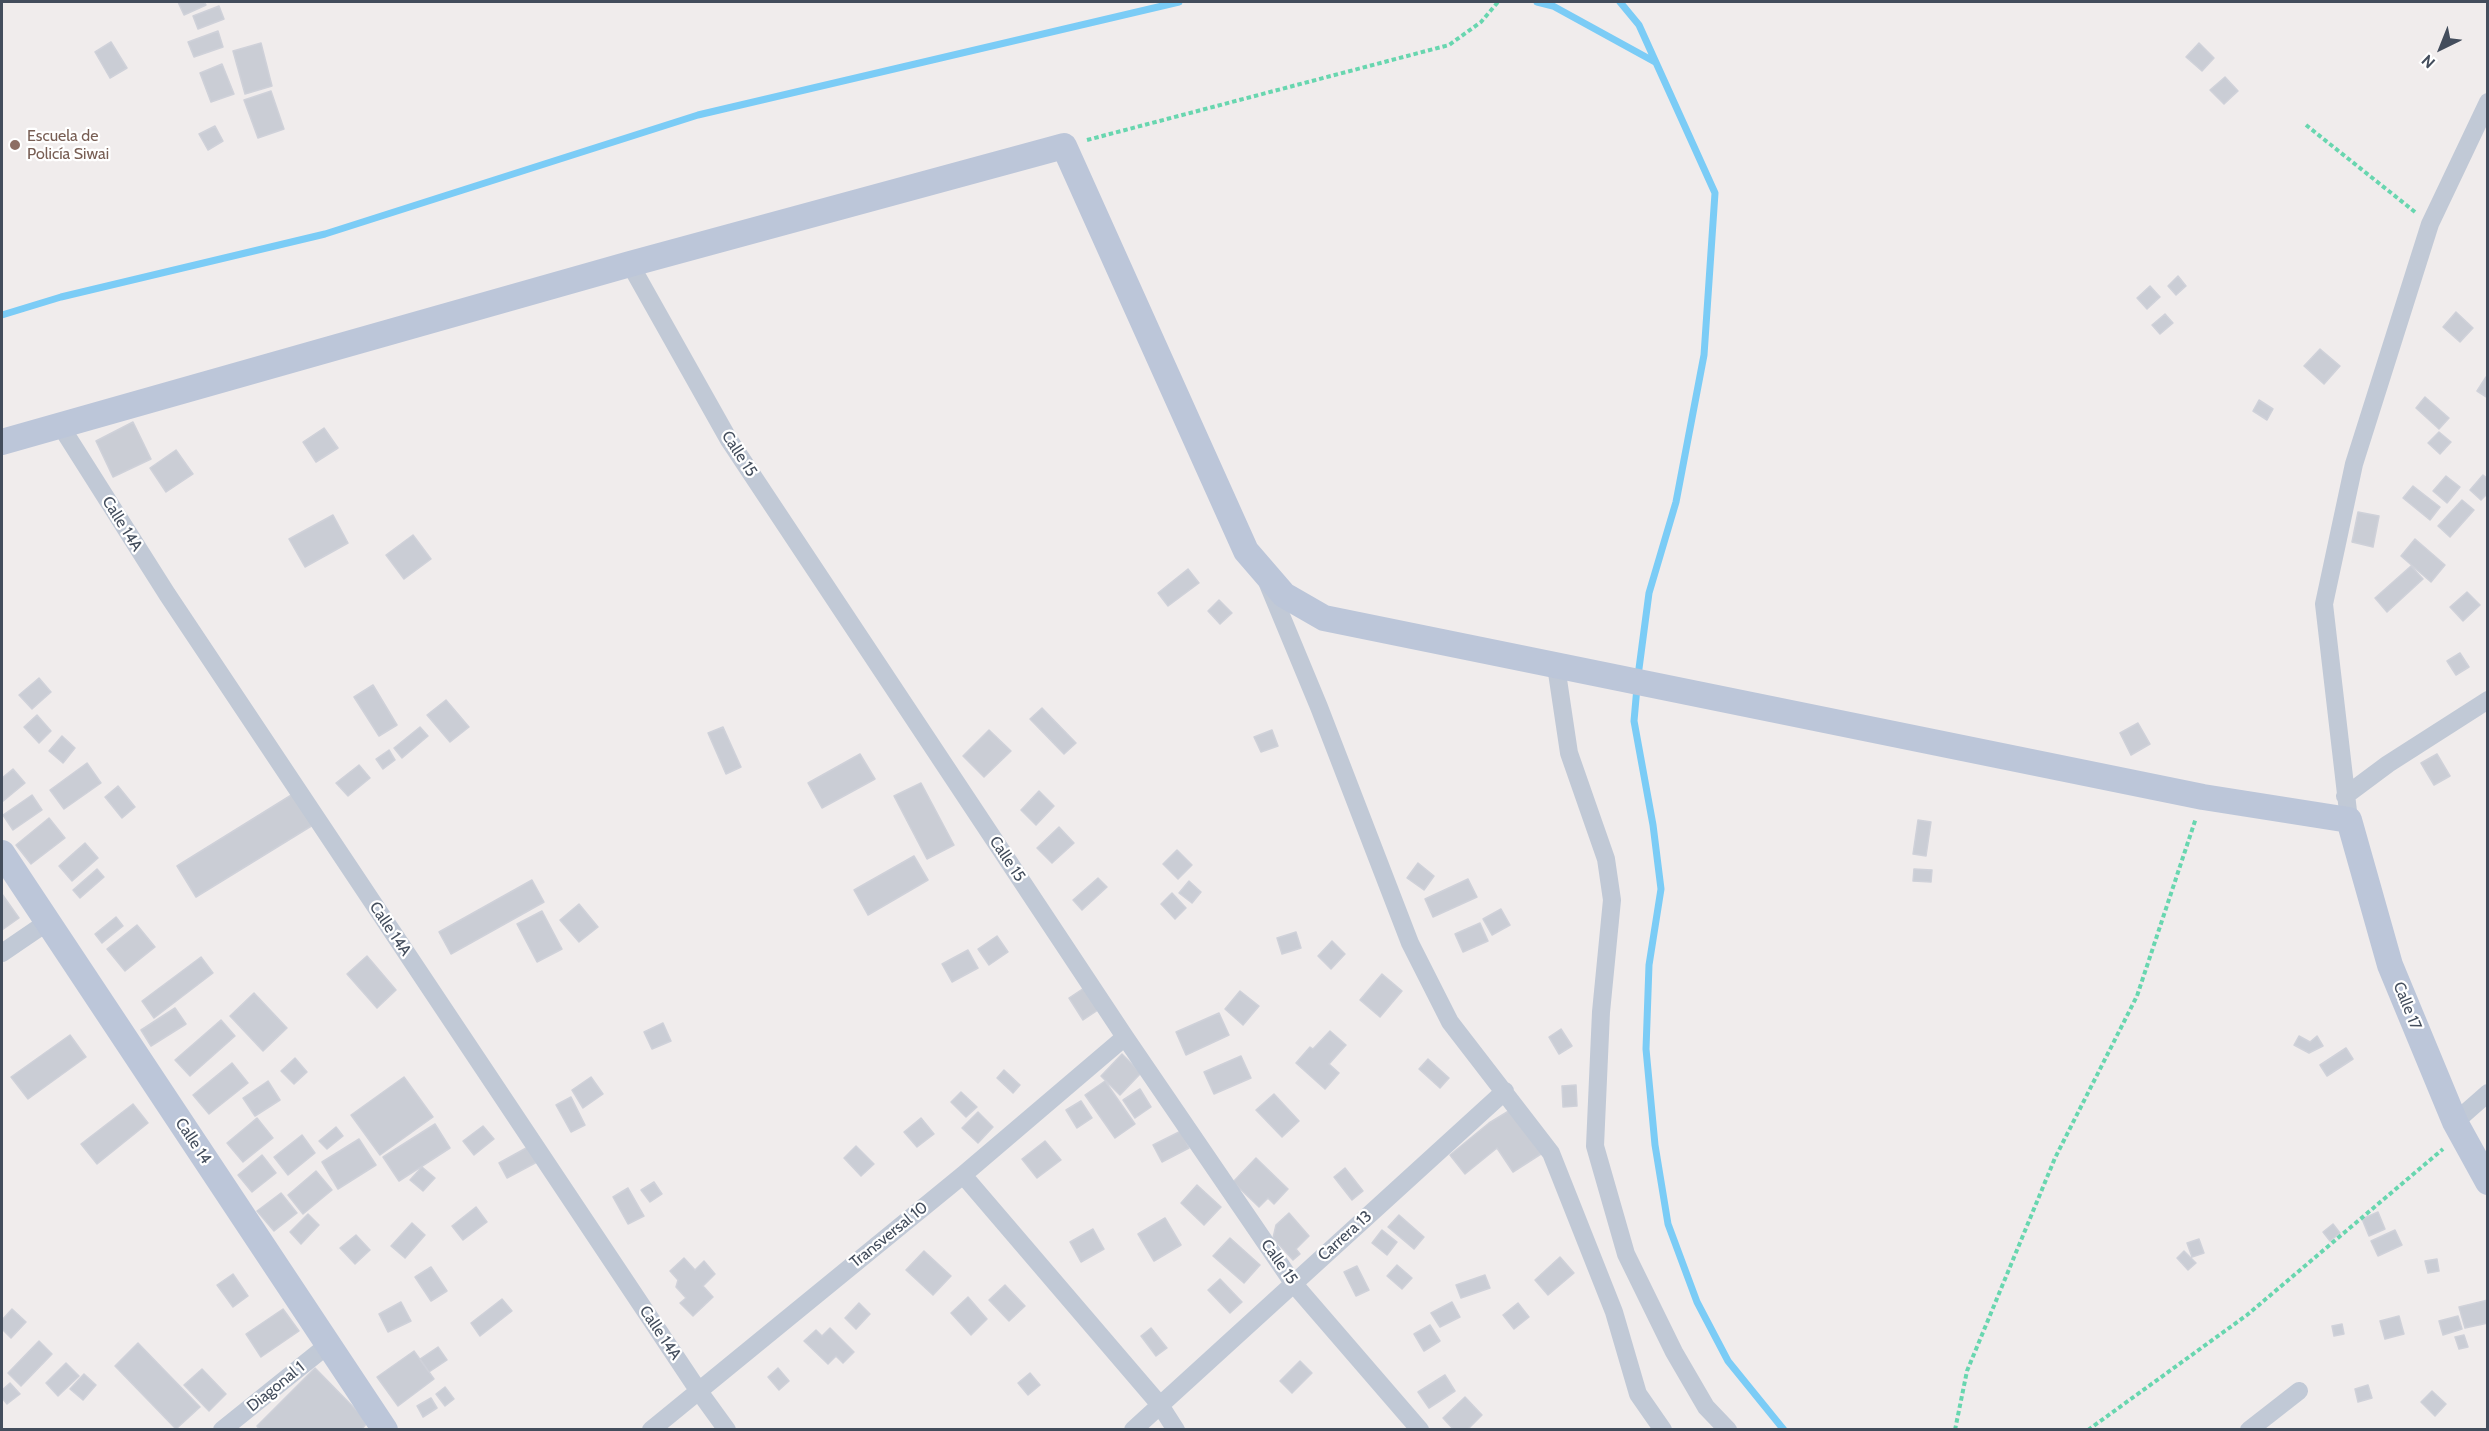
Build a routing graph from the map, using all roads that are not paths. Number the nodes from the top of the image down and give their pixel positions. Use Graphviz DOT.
graph roads {
  1 [pos="2487,102"];
  2 [pos="630,264"];
  3 [pos="60,425"];
  4 [pos="2,442"];
  5 [pos="1261,568"];
  6 [pos="1556,666"];
  7 [pos="2487,700"];
  8 [pos="2347,808"];
  9 [pos="2,853"];
  10 [pos="46,923"];
  11 [pos="2,953"];
  12 [pos="1125,1037"];
  13 [pos="1505,1091"];
  14 [pos="2487,1093"];
  15 [pos="2458,1128"];
  16 [pos="963,1175"];
  17 [pos="2487,1182"];
  18 [pos="1293,1283"];
  19 [pos="329,1344"];
  20 [pos="698,1390"];
  21 [pos="2299,1391"];
  22 [pos="1160,1405"];
  23 [pos="222,1430"];
  24 [pos="385,1430"];
  25 [pos="651,1430"];
  26 [pos="727,1430"];
  27 [pos="1133,1430"];
  28 [pos="1176,1430"];
  29 [pos="1420,1430"];
  30 [pos="1663,1430"];
  31 [pos="1728,1430"];
  32 [pos="2249,1430"];
  1 -- 8 [label="street"];
  2 -- 3 [label="street"];
  2 -- 5 [label="street"];
  2 -- 12 [label="street, Calle 15"];
  3 -- 4 [label="street"];
  3 -- 20 [label="street, Calle 14A"];
  5 -- 6 [label="street"];
  5 -- 13 [label="street"];
  6 -- 8 [label="street"];
  6 -- 31 [label="street"];
  7 -- 8 [label="street"];
  8 -- 15 [label="street, Calle 17"];
  9 -- 10 [label="street, Calle 14"];
  10 -- 11 [label="street"];
  10 -- 19 [label="street, Calle 14"];
  12 -- 16 [label="street, Transversal 10"];
  12 -- 18 [label="street, Calle 15"];
  13 -- 18 [label="street, Carrera 13"];
  13 -- 30 [label="street"];
  14 -- 15 [label="street"];
  15 -- 17 [label="street, Calle 17"];
  16 -- 20 [label="street, Transversal 10"];
  16 -- 22 [label="street"];
  18 -- 22 [label="street, Carrera 13"];
  18 -- 29 [label="street, Calle 15"];
  19 -- 23 [label="street, Diagonal 1"];
  19 -- 24 [label="street, Calle 14"];
  20 -- 25 [label="street, Transversal 10"];
  20 -- 26 [label="street, Calle 14A"];
  21 -- 32 [label="street"];
  22 -- 27 [label="street, Carrera 13"];
  22 -- 28 [label="street"];
}
